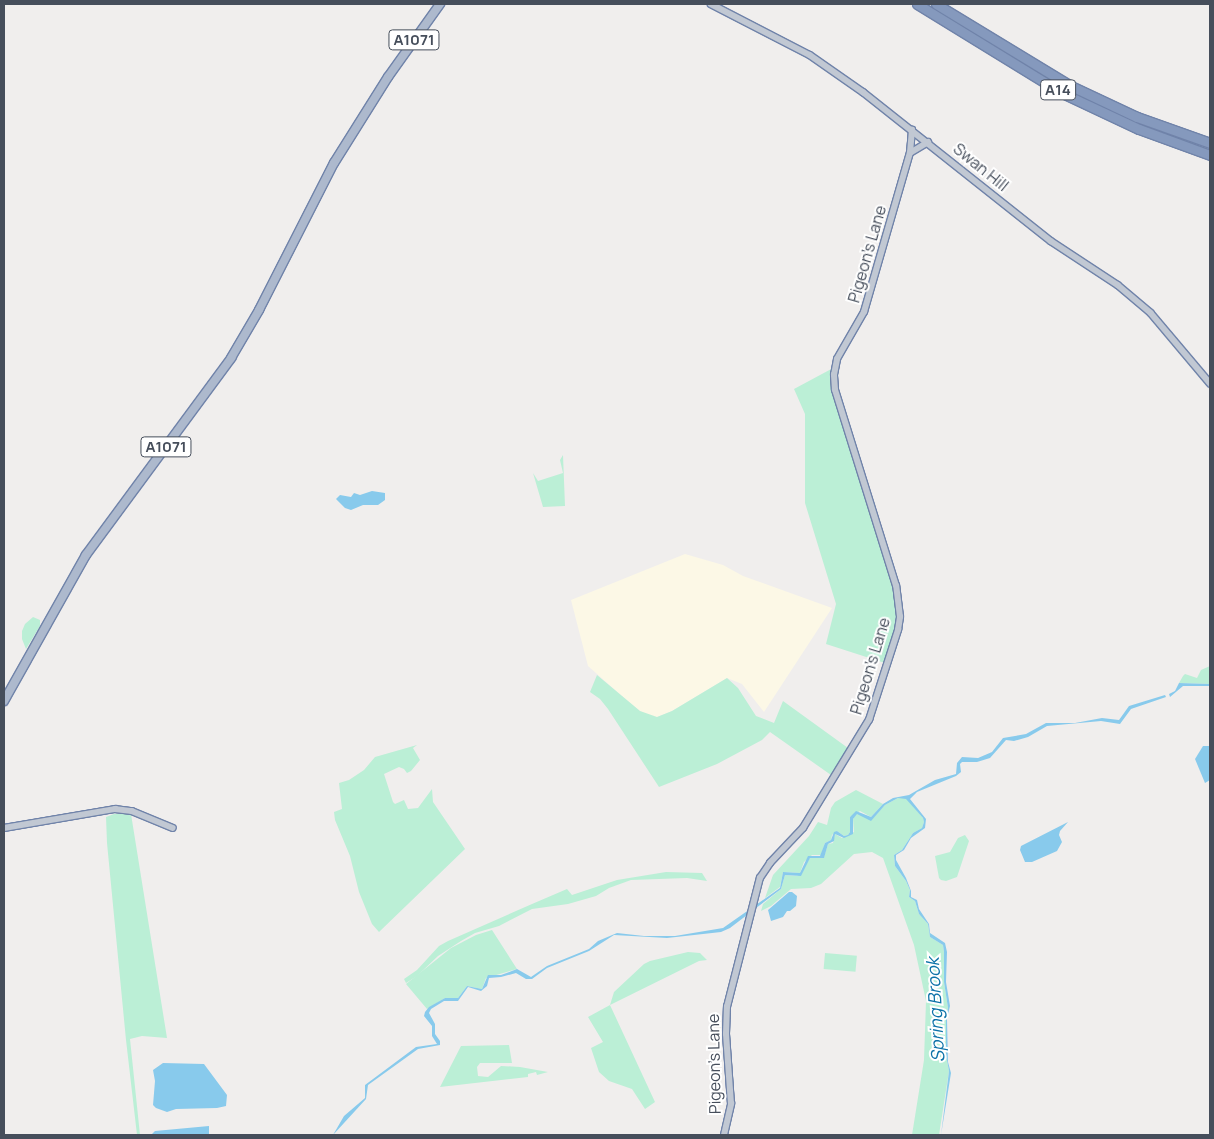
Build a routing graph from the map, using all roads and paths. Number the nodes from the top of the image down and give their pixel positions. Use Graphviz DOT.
graph roads {
  1 [pos="440,4"];
  2 [pos="711,4"];
  3 [pos="917,4"];
  4 [pos="936,4"];
  5 [pos="912,130"];
  6 [pos="928,142"];
  7 [pos="1210,143"];
  8 [pos="910,153"];
  9 [pos="1210,155"];
  10 [pos="1210,383"];
  11 [pos="4,701"];
  12 [pos="4,828"];
  13 [pos="174,828"];
  14 [pos="724,1135"];
  1 -- 11 [label="main road, A1071"];
  2 -- 5 [label="street, Swan Hill"];
  3 -- 9 [label="highway, A14"];
  4 -- 7 [label="highway, A14"];
  5 -- 6 [label="street, Swan Hill"];
  5 -- 8 [label="street, Pigeon's Lane"];
  6 -- 8 [label="street"];
  6 -- 10 [label="street, Swan Hill"];
  8 -- 14 [label="street, Pigeon's Lane"];
  12 -- 13 [label="street"];
}
